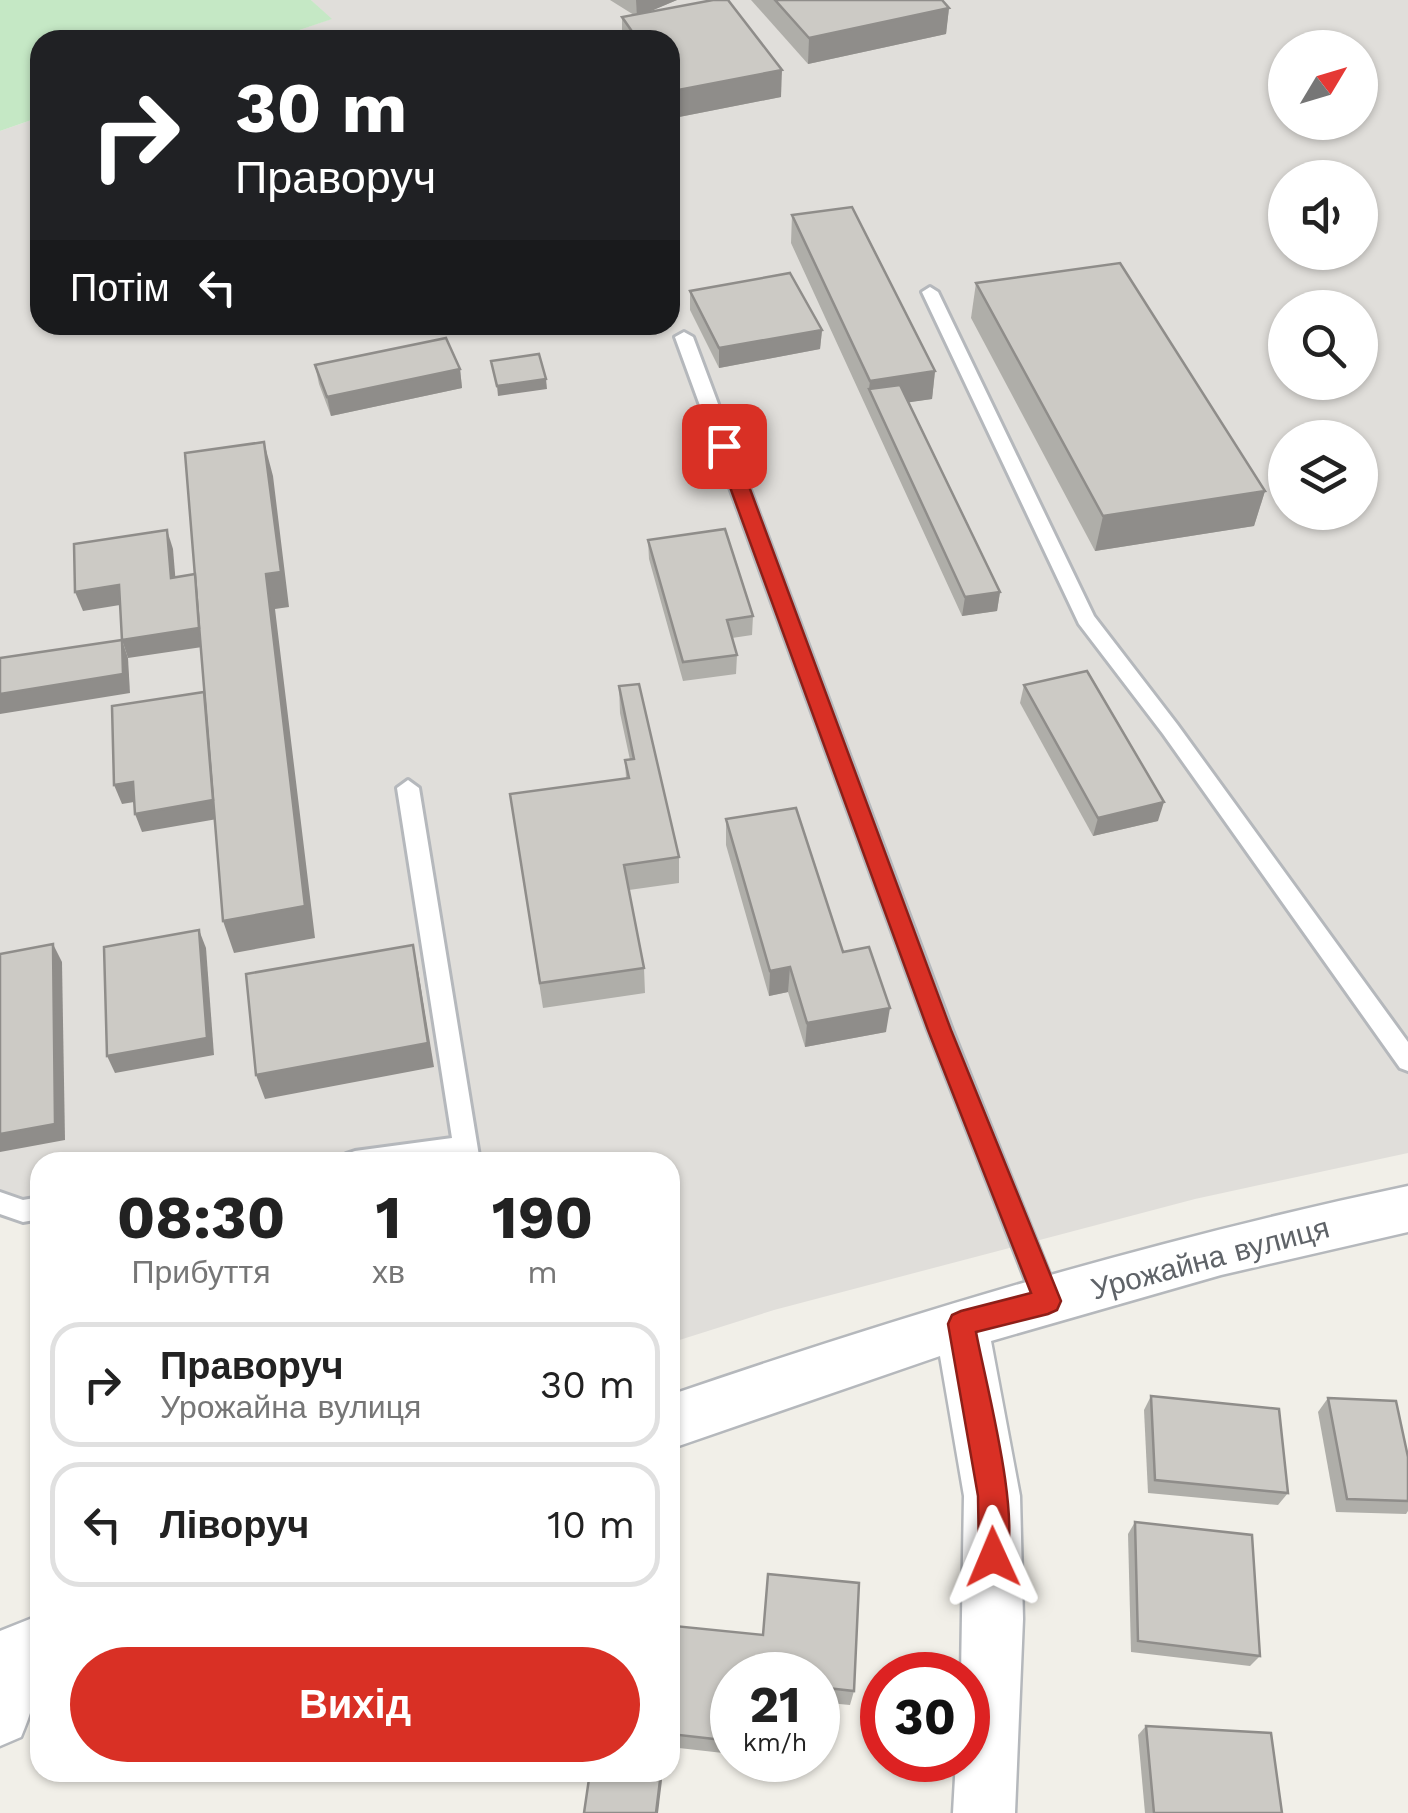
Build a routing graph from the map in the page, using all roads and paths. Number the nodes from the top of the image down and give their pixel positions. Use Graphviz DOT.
graph roads {
  1 [pos="930,292"];
  2 [pos="684,336"];
  3 [pos="408,788"];
  4 [pos="1408,1061"];
  5 [pos="466,1152"];
  6 [pos="0,1202"];
  7 [pos="1408,1209"];
  8 [pos="30,1210"];
  9 [pos="1048,1301"];
  10 [pos="961,1324"];
  11 [pos="680,1419"];
  12 [pos="20,1652"];
  13 [pos="0,1716"];
  14 [pos="984,1813"];
  1 -- 4 [label="lane"];
  2 -- 9 [label="lane"];
  3 -- 5 [label="lane"];
  6 -- 8 [label="lane"];
  7 -- 9 [label="street, Урожайна вулиця"];
  9 -- 10 [label="street, Урожайна вулиця"];
  10 -- 11 [label="street, Урожайна вулиця"];
  10 -- 14 [label="street"];
  12 -- 13 [label="street"];
}
